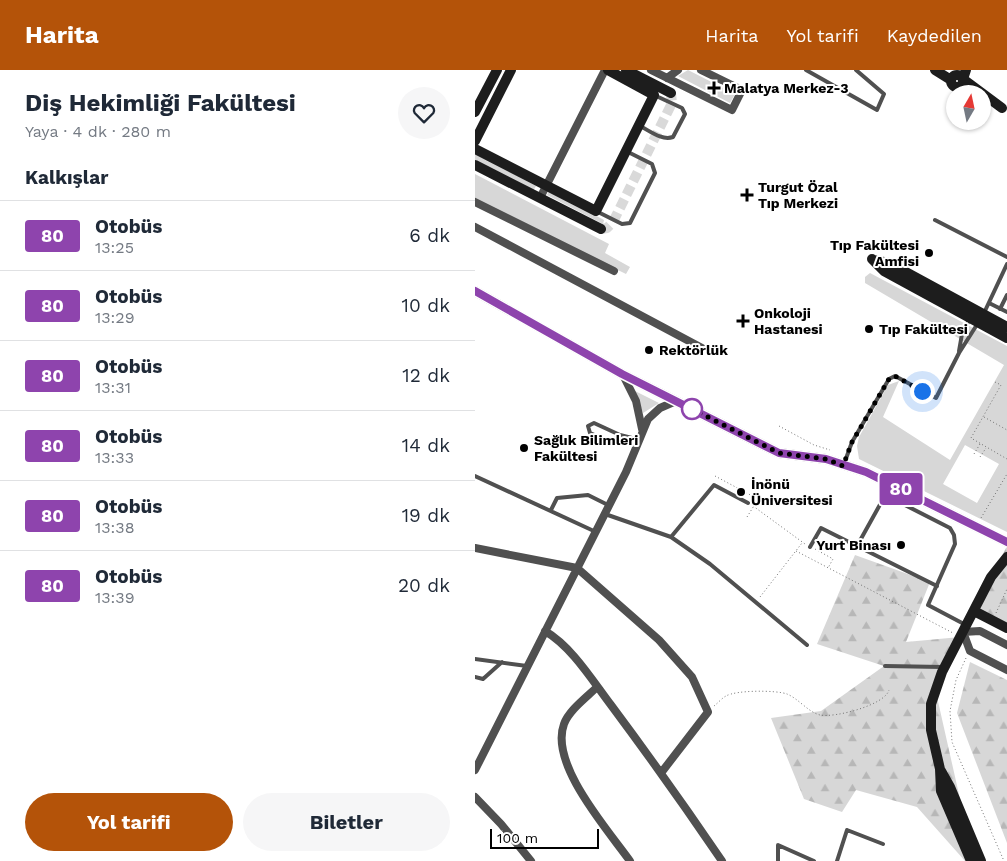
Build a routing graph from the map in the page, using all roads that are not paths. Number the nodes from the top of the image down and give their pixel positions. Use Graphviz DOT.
graph roads {
  1 [pos="497,70"];
  2 [pos="511,70"];
  3 [pos="606,70"];
  4 [pos="626,70"];
  5 [pos="651,70"];
  6 [pos="678,70"];
  7 [pos="701,70"];
  8 [pos="806,70"];
  9 [pos="856,70"];
  10 [pos="935,70"];
  11 [pos="958,77"];
  12 [pos="667,78"];
  13 [pos="671,93"];
  14 [pos="654,94"];
  15 [pos="991,103"];
  16 [pos="1004,109"];
  17 [pos="475,112"];
  18 [pos="639,126"];
  19 [pos="475,141"];
  20 [pos="475,149"];
  21 [pos="626,151"];
  22 [pos="475,165"];
  23 [pos="546,185"];
  24 [pos="540,198"];
  25 [pos="475,202"];
  26 [pos="596,211"];
  27 [pos="935,220"];
  28 [pos="475,227"];
  29 [pos="601,229"];
  30 [pos="1007,256"];
  31 [pos="1007,264"];
  32 [pos="613,271"];
  33 [pos="475,291"];
  34 [pos="1007,295"];
  35 [pos="989,303"];
  36 [pos="1000,308"];
  37 [pos="1007,312"];
  38 [pos="978,318"];
  39 [pos="1007,327"];
  40 [pos="1007,338"];
  41 [pos="702,348"];
  42 [pos="959,353"];
  43 [pos="622,374"];
  44 [pos="677,401"];
  45 [pos="642,429"];
  46 [pos="620,435"];
  47 [pos="640,440"];
  48 [pos="843,466"];
  49 [pos="475,476"];
  50 [pos="749,503"];
  51 [pos="609,506"];
  52 [pos="551,510"];
  53 [pos="605,514"];
  54 [pos="596,532"];
  55 [pos="671,537"];
  56 [pos="1007,542"];
  57 [pos="857,546"];
  58 [pos="811,547"];
  59 [pos="475,548"];
  60 [pos="1007,557"];
  61 [pos="577,568"];
  62 [pos="937,586"];
  63 [pos="974,611"];
  64 [pos="1007,628"];
  65 [pos="545,631"];
  66 [pos="963,631"];
  67 [pos="807,645"];
  68 [pos="1007,645"];
  69 [pos="475,659"];
  70 [pos="502,662"];
  71 [pos="527,666"];
  72 [pos="885,666"];
  73 [pos="944,667"];
  74 [pos="1007,670"];
  75 [pos="475,678"];
  76 [pos="597,687"];
  77 [pos="940,769"];
  78 [pos="475,770"];
  79 [pos="661,773"];
  80 [pos="475,797"];
  81 [pos="883,844"];
  82 [pos="531,861"];
  83 [pos="630,861"];
  84 [pos="722,861"];
  85 [pos="778,861"];
  86 [pos="815,861"];
  87 [pos="837,861"];
  88 [pos="971,861"];
  89 [pos="981,861"];
  1 -- 17 [label="street"];
  2 -- 19 [label="street"];
  3 -- 14 [label="street"];
  3 -- 23 [label="street"];
  4 -- 13 [label="street"];
  5 -- 12 [label="street"];
  6 -- 12 [label="street"];
  7 -- 12 [label="street"];
  8 -- 9 [label="lane"];
  10 -- 11 [label="street"];
  11 -- 16 [label="street"];
  14 -- 18 [label="street"];
  14 -- 18 [label="lane"];
  15 -- 16 [label="street"];
  18 -- 21 [label="street"];
  20 -- 23 [label="street"];
  21 -- 26 [label="street"];
  21 -- 26 [label="lane"];
  22 -- 24 [label="street"];
  23 -- 24 [label="street"];
  23 -- 26 [label="street"];
  24 -- 29 [label="street"];
  25 -- 32 [label="street"];
  27 -- 30 [label="lane"];
  28 -- 41 [label="street"];
  31 -- 35 [label="lane"];
  33 -- 43 [label="street"];
  34 -- 36 [label="lane"];
  35 -- 36 [label="lane"];
  35 -- 38 [label="lane"];
  36 -- 37 [label="lane"];
  38 -- 38 [label="street"];
  38 -- 39 [label="street"];
  38 -- 40 [label="street"];
  38 -- 42 [label="lane"];
  38 -- 42 [label="lane"];
  42 -- 48 [label="lane"];
  43 -- 44 [label="street"];
  43 -- 45 [label="street"];
  44 -- 45 [label="street"];
  44 -- 48 [label="street"];
  45 -- 47 [label="street"];
  46 -- 46 [label="lane"];
  46 -- 47 [label="lane"];
  47 -- 51 [label="street"];
  48 -- 56 [label="street"];
  49 -- 52 [label="lane"];
  50 -- 55 [label="lane"];
  51 -- 52 [label="lane"];
  51 -- 53 [label="street"];
  52 -- 54 [label="lane"];
  53 -- 54 [label="street"];
  53 -- 55 [label="lane"];
  54 -- 61 [label="street"];
  55 -- 67 [label="lane"];
  57 -- 58 [label="lane"];
  57 -- 62 [label="lane"];
  57 -- 62 [label="lane"];
  59 -- 61 [label="street"];
  60 -- 63 [label="street"];
  61 -- 65 [label="street"];
  61 -- 79 [label="street"];
  62 -- 66 [label="lane"];
  63 -- 64 [label="street"];
  63 -- 66 [label="street"];
  65 -- 71 [label="street"];
  65 -- 76 [label="street"];
  66 -- 68 [label="street"];
  66 -- 73 [label="street"];
  66 -- 74 [label="street"];
  69 -- 70 [label="lane"];
  70 -- 71 [label="lane"];
  70 -- 75 [label="lane"];
  71 -- 78 [label="street"];
  72 -- 73 [label="lane"];
  73 -- 77 [label="street"];
  76 -- 79 [label="street"];
  76 -- 83 [label="street"];
  77 -- 88 [label="street"];
  77 -- 89 [label="street"];
  79 -- 84 [label="street"];
  80 -- 82 [label="street"];
  81 -- 87 [label="lane"];
  85 -- 86 [label="lane"];
}
